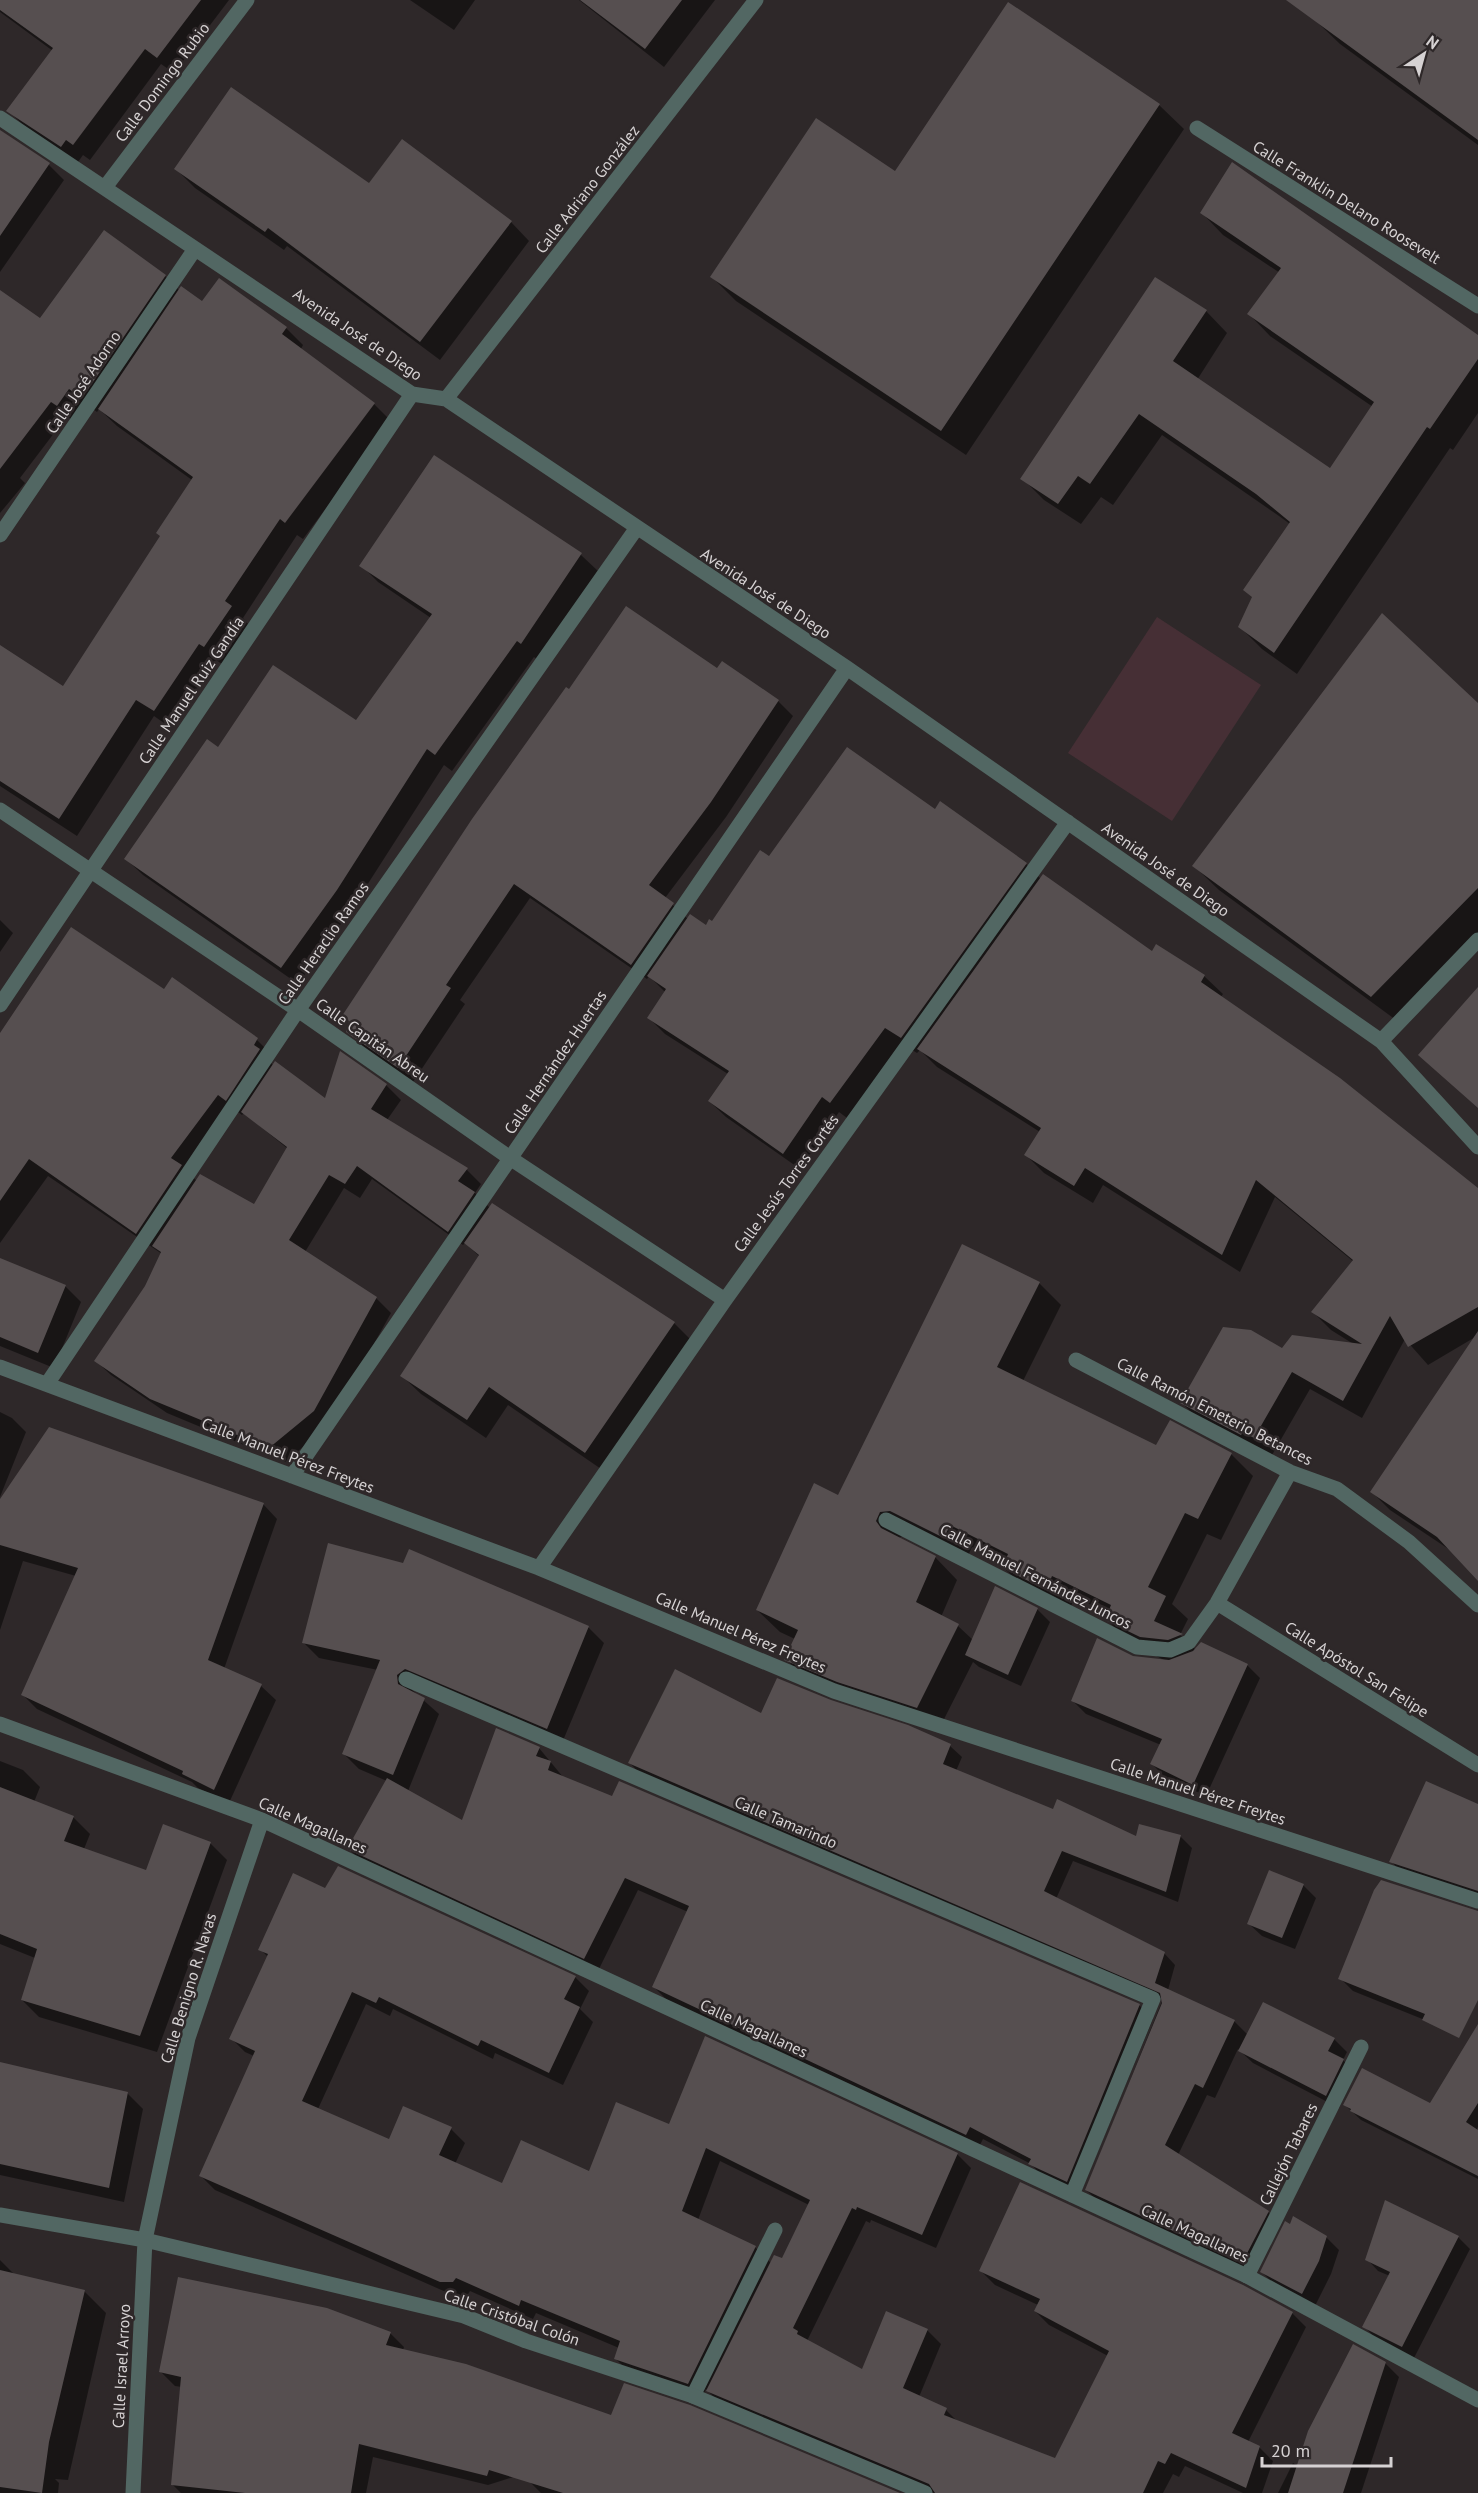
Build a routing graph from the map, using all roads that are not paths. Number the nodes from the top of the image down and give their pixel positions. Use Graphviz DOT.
graph roads {
  1 [pos="247,0"];
  2 [pos="756,0"];
  3 [pos="0,118"];
  4 [pos="1197,128"];
  5 [pos="106,186"];
  6 [pos="195,249"];
  7 [pos="1478,306"];
  8 [pos="412,394"];
  9 [pos="446,399"];
  10 [pos="636,529"];
  11 [pos="0,535"];
  12 [pos="847,668"];
  13 [pos="0,810"];
  14 [pos="1068,822"];
  15 [pos="91,872"];
  16 [pos="1478,940"];
  17 [pos="0,1005"];
  18 [pos="298,1010"];
  19 [pos="1381,1041"];
  20 [pos="1478,1147"];
  21 [pos="510,1158"];
  22 [pos="725,1300"];
  23 [pos="1076,1360"];
  24 [pos="0,1367"];
  25 [pos="47,1383"];
  26 [pos="1290,1472"];
  27 [pos="292,1476"];
  28 [pos="886,1520"];
  29 [pos="539,1568"];
  30 [pos="1217,1604"];
  31 [pos="1478,1605"];
  32 [pos="406,1679"];
  33 [pos="0,1724"];
  34 [pos="1478,1765"];
  35 [pos="262,1820"];
  36 [pos="1478,1901"];
  37 [pos="1360,2047"];
  38 [pos="1072,2195"];
  39 [pos="0,2216"];
  40 [pos="775,2230"];
  41 [pos="144,2240"];
  42 [pos="1247,2276"];
  43 [pos="693,2396"];
  44 [pos="1478,2400"];
  45 [pos="133,2493"];
  46 [pos="925,2493"];
  1 -- 5 [label="street, Calle Domingo Rubio"];
  2 -- 9 [label="street, Calle Adriano González"];
  3 -- 5 [label="street, Avenida José de Diego"];
  4 -- 7 [label="street, Calle Franklin Delano Roosevelt"];
  5 -- 6 [label="street, Avenida José de Diego"];
  6 -- 8 [label="street, Avenida José de Diego"];
  6 -- 11 [label="street, Calle José Adorno"];
  8 -- 9 [label="street, Avenida José de Diego"];
  8 -- 15 [label="street, Calle Manuel Ruiz Gandía"];
  9 -- 10 [label="street, Avenida José de Diego"];
  10 -- 12 [label="street, Avenida José de Diego"];
  10 -- 18 [label="street, Calle Heraclio Ramos"];
  12 -- 14 [label="street, Avenida José de Diego"];
  12 -- 21 [label="street, Calle Hernández Huertas"];
  13 -- 15 [label="street, Calle Capitán Abreu"];
  14 -- 19 [label="street, Avenida José de Diego"];
  14 -- 22 [label="street, Calle Jesús Torres Cortés"];
  15 -- 17 [label="street, Calle Manuel Ruiz Gandía"];
  15 -- 18 [label="street, Calle Capitán Abreu"];
  16 -- 19 [label="street"];
  18 -- 21 [label="street, Calle Capitán Abreu"];
  18 -- 25 [label="street, Calle Heraclio Ramos"];
  19 -- 20 [label="street, Avenida José de Diego"];
  21 -- 22 [label="street, Calle Capitán Abreu"];
  21 -- 27 [label="street, Calle Hernández Huertas"];
  22 -- 29 [label="street, Calle Jesús Torres Cortés"];
  23 -- 26 [label="street, Calle Ramón Emeterio Betances"];
  24 -- 25 [label="street, Calle Manuel Pérez Freytes"];
  25 -- 27 [label="street, Calle Manuel Pérez Freytes"];
  26 -- 30 [label="street, Calle Manuel Fernández Juncos"];
  26 -- 31 [label="street, Calle Ramón Emeterio Betances"];
  27 -- 29 [label="street, Calle Manuel Pérez Freytes"];
  28 -- 30 [label="street, Calle Manuel Fernández Juncos"];
  29 -- 36 [label="street, Calle Manuel Pérez Freytes"];
  30 -- 34 [label="street, Calle Apóstol San Felipe"];
  32 -- 38 [label="street, Calle Tamarindo"];
  33 -- 35 [label="street, Calle Magallanes"];
  35 -- 38 [label="street, Calle Magallanes"];
  35 -- 41 [label="street, Calle Benigno R. Navas"];
  37 -- 42 [label="street, Callejón Tabares"];
  38 -- 42 [label="street, Calle Magallanes"];
  39 -- 41 [label="street, Calle Cristóbal Colón"];
  40 -- 43 [label="street"];
  41 -- 43 [label="street, Calle Cristóbal Colón"];
  41 -- 45 [label="street, Calle Israel Arroyo"];
  42 -- 44 [label="street, Calle Magallanes"];
  43 -- 46 [label="street, Calle Cristóbal Colón"];
}
